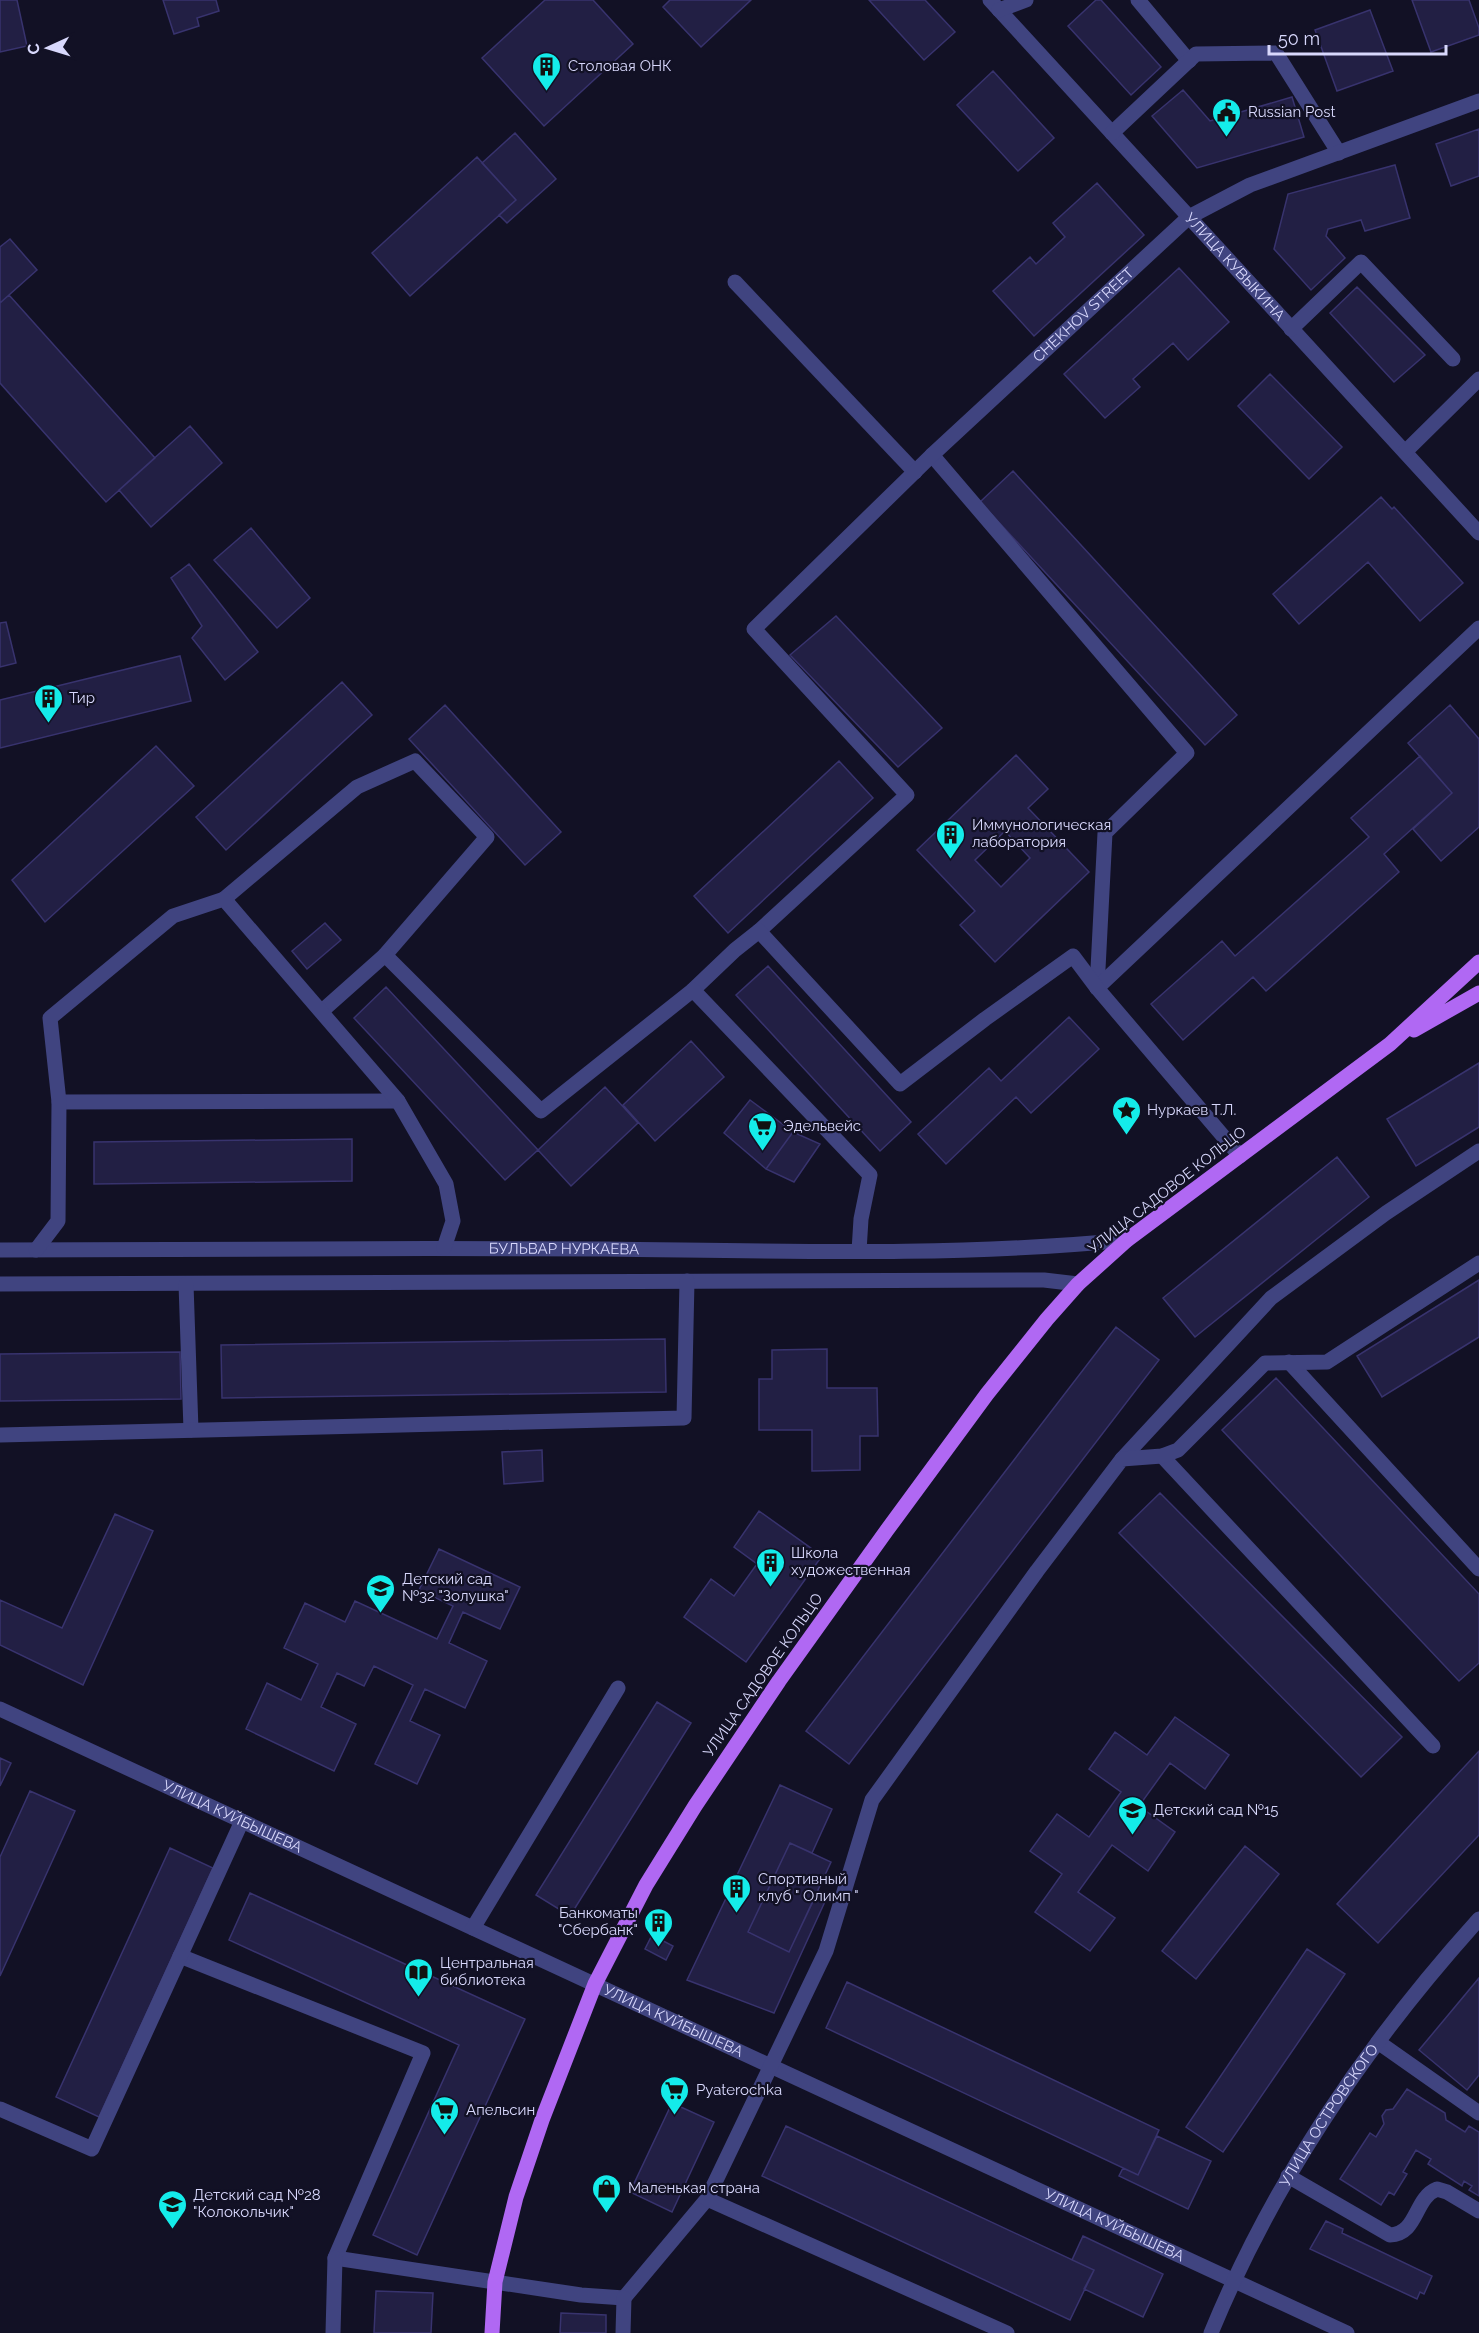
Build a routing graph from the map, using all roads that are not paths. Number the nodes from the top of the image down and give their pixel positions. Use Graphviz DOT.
graph roads {
  1 [pos="1026,0"];
  2 [pos="1138,0"];
  3 [pos="994,5"];
  4 [pos="1189,61"];
  5 [pos="1479,101"];
  6 [pos="1112,133"];
  7 [pos="1339,153"];
  8 [pos="1189,218"];
  9 [pos="735,282"];
  10 [pos="1292,329"];
  11 [pos="1453,359"];
  12 [pos="1479,379"];
  13 [pos="1404,452"];
  14 [pos="932,455"];
  15 [pos="915,472"];
  16 [pos="1479,533"];
  17 [pos="1479,628"];
  18 [pos="224,899"];
  19 [pos="759,931"];
  20 [pos="385,955"];
  21 [pos="1479,962"];
  22 [pos="1097,988"];
  23 [pos="693,990"];
  24 [pos="1479,993"];
  25 [pos="322,1011"];
  26 [pos="1390,1044"];
  27 [pos="398,1101"];
  28 [pos="58,1102"];
  29 [pos="1479,1151"];
  30 [pos="1240,1156"];
  31 [pos="1126,1240"];
  32 [pos="444,1248"];
  33 [pos="0,1250"];
  34 [pos="36,1250"];
  35 [pos="860,1251"];
  36 [pos="1479,1263"];
  37 [pos="687,1281"];
  38 [pos="0,1284"];
  39 [pos="186,1284"];
  40 [pos="1078,1284"];
  41 [pos="1289,1362"];
  42 [pos="191,1430"];
  43 [pos="0,1435"];
  44 [pos="1162,1456"];
  45 [pos="1122,1459"];
  46 [pos="1479,1569"];
  47 [pos="618,1688"];
  48 [pos="0,1709"];
  49 [pos="1433,1746"];
  50 [pos="242,1821"];
  51 [pos="1479,1919"];
  52 [pos="473,1928"];
  53 [pos="180,1956"];
  54 [pos="595,1984"];
  55 [pos="1378,2042"];
  56 [pos="770,2065"];
  57 [pos="0,2109"];
  58 [pos="1479,2113"];
  59 [pos="1288,2176"];
  60 [pos="707,2199"];
  61 [pos="1479,2211"];
  62 [pos="335,2258"];
  63 [pos="1232,2280"];
  64 [pos="495,2282"];
  65 [pos="624,2298"];
  66 [pos="333,2333"];
  67 [pos="492,2333"];
  68 [pos="623,2333"];
  69 [pos="1007,2333"];
  70 [pos="1210,2333"];
  71 [pos="1347,2333"];
  1 -- 3 [label="street"];
  2 -- 4 [label="street"];
  3 -- 6 [label="street, УЛИЦА КУВЫКИНА"];
  4 -- 6 [label="street"];
  4 -- 7 [label="street"];
  5 -- 7 [label="street, CHEKHOV STREET"];
  6 -- 8 [label="street, УЛИЦА КУВЫКИНА"];
  7 -- 8 [label="street, CHEKHOV STREET"];
  8 -- 10 [label="street, УЛИЦА КУВЫКИНА"];
  8 -- 14 [label="street, CHEKHOV STREET"];
  9 -- 15 [label="street"];
  10 -- 11 [label="street"];
  10 -- 13 [label="street, УЛИЦА КУВЫКИНА"];
  12 -- 13 [label="street"];
  13 -- 16 [label="street, УЛИЦА КУВЫКИНА"];
  14 -- 15 [label="street, CHEKHOV STREET"];
  14 -- 22 [label="street"];
  15 -- 19 [label="street, CHEKHOV STREET"];
  17 -- 22 [label="street"];
  18 -- 20 [label="street"];
  18 -- 25 [label="street"];
  18 -- 28 [label="street"];
  19 -- 22 [label="street"];
  19 -- 23 [label="street"];
  20 -- 23 [label="street"];
  20 -- 25 [label="street"];
  21 -- 26 [label="main road, УЛИЦА САДОВОЕ КОЛЬЦО"];
  22 -- 30 [label="street"];
  23 -- 35 [label="street"];
  24 -- 26 [label="main road, УЛИЦА САДОВОЕ КОЛЬЦО"];
  25 -- 27 [label="street"];
  26 -- 30 [label="main road, УЛИЦА САДОВОЕ КОЛЬЦО"];
  27 -- 28 [label="street"];
  27 -- 32 [label="street"];
  28 -- 34 [label="street"];
  29 -- 45 [label="street"];
  30 -- 31 [label="main road, УЛИЦА САДОВОЕ КОЛЬЦО"];
  31 -- 35 [label="street, БУЛЬВАР НУРКАЕВА"];
  31 -- 40 [label="main road, УЛИЦА САДОВОЕ КОЛЬЦО"];
  32 -- 34 [label="street, БУЛЬВАР НУРКАЕВА"];
  32 -- 35 [label="street, БУЛЬВАР НУРКАЕВА"];
  33 -- 34 [label="street, БУЛЬВАР НУРКАЕВА"];
  36 -- 41 [label="street"];
  37 -- 39 [label="street"];
  37 -- 40 [label="street"];
  37 -- 42 [label="street"];
  38 -- 39 [label="street"];
  39 -- 42 [label="street"];
  40 -- 54 [label="main road, УЛИЦА САДОВОЕ КОЛЬЦО"];
  41 -- 44 [label="street"];
  41 -- 46 [label="street"];
  42 -- 43 [label="street"];
  44 -- 45 [label="street"];
  44 -- 49 [label="street"];
  45 -- 56 [label="street"];
  47 -- 52 [label="street"];
  48 -- 50 [label="street, УЛИЦА КУЙБЫШЕВА"];
  50 -- 52 [label="street, УЛИЦА КУЙБЫШЕВА"];
  50 -- 53 [label="street"];
  51 -- 55 [label="street, УЛИЦА ОСТРОВСКОГО"];
  52 -- 54 [label="street, УЛИЦА КУЙБЫШЕВА"];
  53 -- 57 [label="street"];
  53 -- 62 [label="street"];
  54 -- 56 [label="street, УЛИЦА КУЙБЫШЕВА"];
  54 -- 64 [label="main road, УЛИЦА САДОВОЕ КОЛЬЦО"];
  55 -- 58 [label="street"];
  55 -- 59 [label="street, УЛИЦА ОСТРОВСКОГО"];
  56 -- 60 [label="street"];
  56 -- 63 [label="street, УЛИЦА КУЙБЫШЕВА"];
  59 -- 61 [label="street"];
  59 -- 63 [label="street, УЛИЦА ОСТРОВСКОГО"];
  60 -- 65 [label="street"];
  60 -- 69 [label="street"];
  62 -- 64 [label="street"];
  62 -- 66 [label="street"];
  63 -- 70 [label="street, УЛИЦА ОСТРОВСКОГО"];
  63 -- 71 [label="street, УЛИЦА КУЙБЫШЕВА"];
  64 -- 65 [label="street"];
  64 -- 67 [label="main road, УЛИЦА САДОВОЕ КОЛЬЦО"];
  65 -- 68 [label="street"];
}
